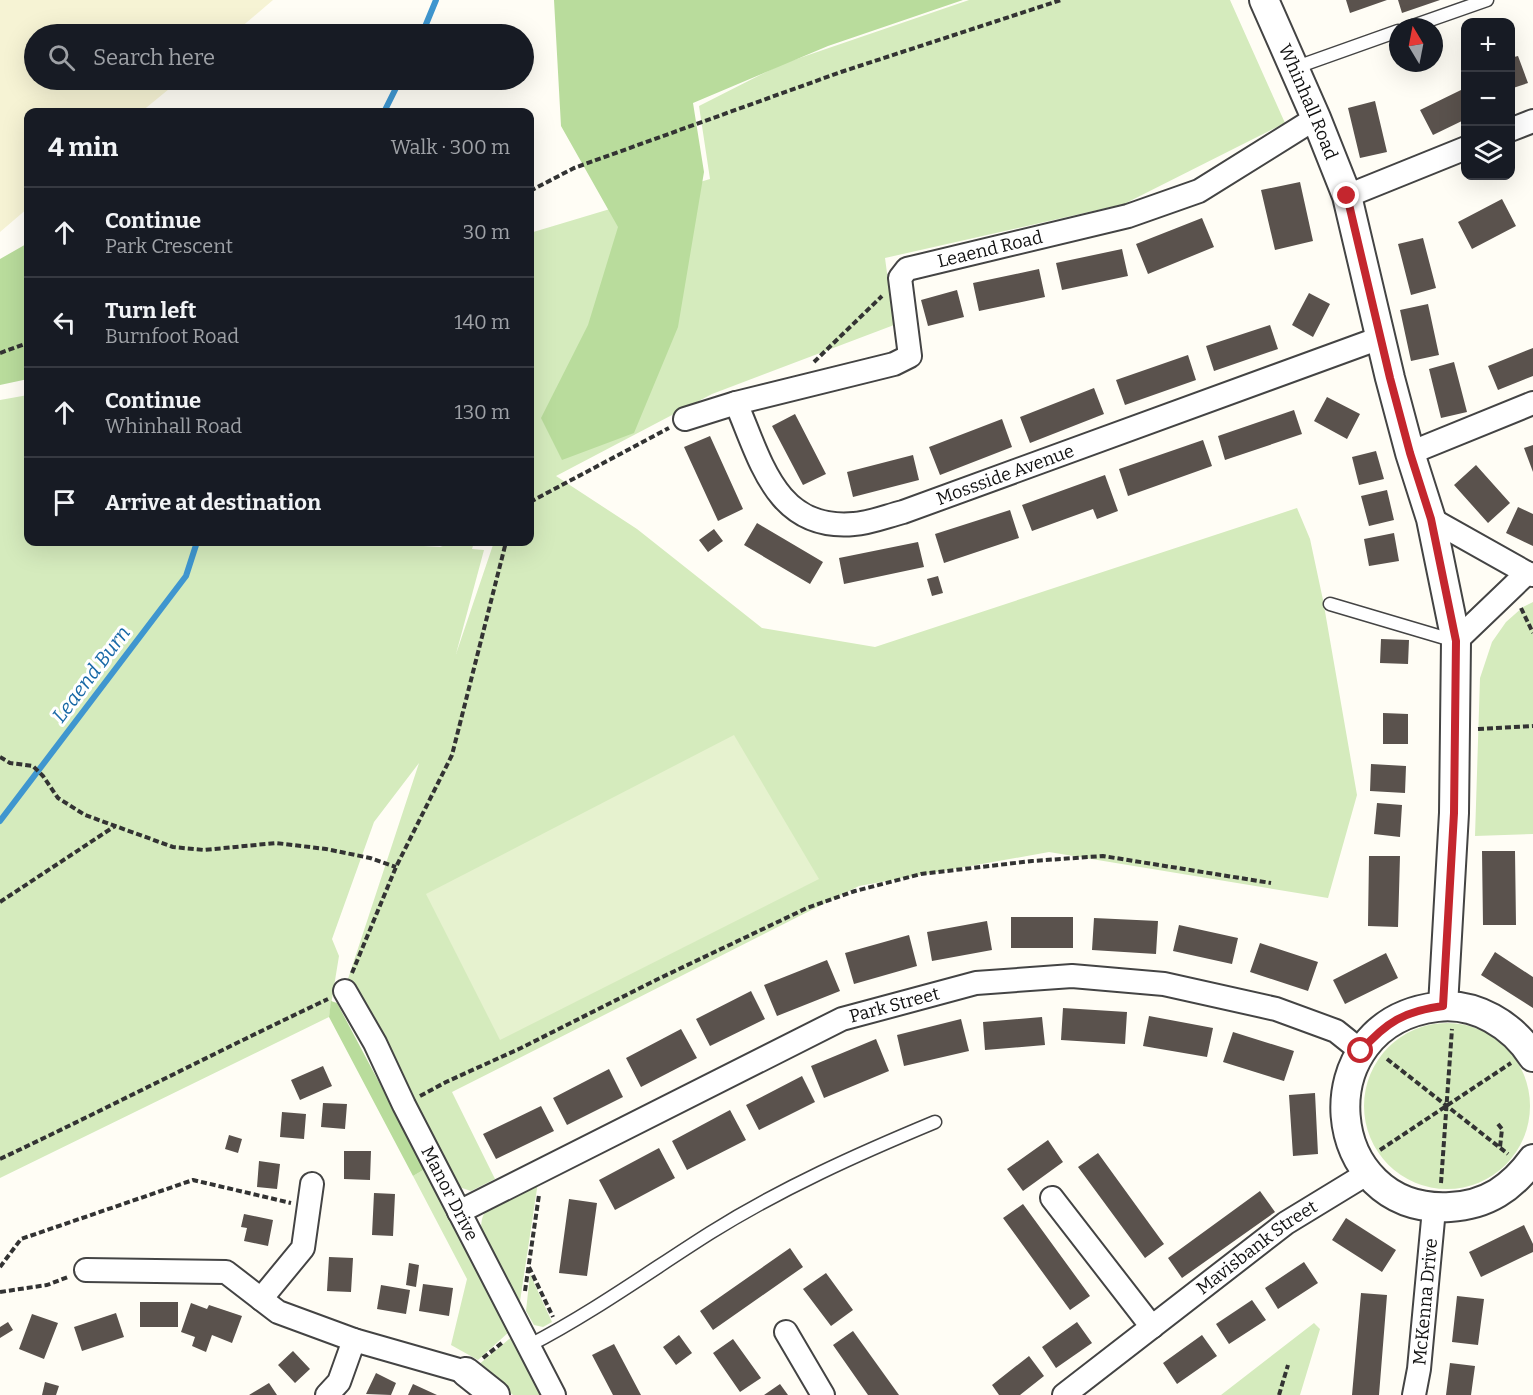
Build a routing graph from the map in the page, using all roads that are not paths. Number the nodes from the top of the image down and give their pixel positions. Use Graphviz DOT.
graph roads {
  1 [pos="1263,0"];
  2 [pos="1487,0"];
  3 [pos="1436,18"];
  4 [pos="1389,34"];
  5 [pos="1293,68"];
  6 [pos="1316,118"];
  7 [pos="1533,121"];
  8 [pos="1515,128"];
  9 [pos="1461,150"];
  10 [pos="1347,196"];
  11 [pos="1380,338"];
  12 [pos="736,403"];
  13 [pos="1533,403"];
  14 [pos="685,419"];
  15 [pos="1410,453"];
  16 [pos="1431,519"];
  17 [pos="1524,578"];
  18 [pos="1330,604"];
  19 [pos="1456,641"];
  20 [pos="345,991"];
  21 [pos="1448,1007"];
  22 [pos="1364,1047"];
  23 [pos="1531,1054"];
  24 [pos="935,1122"];
  25 [pos="1364,1168"];
  26 [pos="1529,1171"];
  27 [pos="312,1184"];
  28 [pos="1052,1198"];
  29 [pos="1436,1208"];
  30 [pos="459,1212"];
  31 [pos="86,1270"];
  32 [pos="261,1299"];
  33 [pos="1152,1327"];
  34 [pos="786,1332"];
  35 [pos="354,1340"];
  36 [pos="528,1346"];
  37 [pos="466,1372"];
  38 [pos="1089,1388"];
  39 [pos="327,1395"];
  40 [pos="495,1395"];
  41 [pos="554,1395"];
  42 [pos="823,1395"];
  43 [pos="1064,1395"];
  44 [pos="1414,1395"];
  1 -- 5 [label="street, Whinhall Road"];
  2 -- 3 [label="lane"];
  4 -- 5 [label="lane"];
  5 -- 6 [label="street, Whinhall Road"];
  6 -- 10 [label="street, Whinhall Road"];
  6 -- 12 [label="street, Leaend Road"];
  7 -- 8 [label="street"];
  9 -- 10 [label="street"];
  10 -- 11 [label="street, Whinhall Road"];
  11 -- 12 [label="street, Mossside Avenue"];
  11 -- 15 [label="street, Whinhall Road"];
  12 -- 14 [label="street"];
  13 -- 15 [label="street"];
  15 -- 16 [label="street, Whinhall Road"];
  16 -- 17 [label="street"];
  16 -- 19 [label="street, Whinhall Road"];
  17 -- 19 [label="street"];
  18 -- 19 [label="lane"];
  19 -- 21 [label="street, Whinhall Road"];
  20 -- 30 [label="street, Manor Drive"];
  21 -- 22 [label="street"];
  21 -- 23 [label="street"];
  22 -- 25 [label="street"];
  22 -- 30 [label="street, Park Street"];
  24 -- 36 [label="lane"];
  25 -- 29 [label="street"];
  25 -- 33 [label="street, Mavisbank Street"];
  26 -- 29 [label="street"];
  27 -- 32 [label="street"];
  28 -- 33 [label="street"];
  29 -- 44 [label="street, McKenna Drive"];
  30 -- 36 [label="street, Manor Drive"];
  31 -- 32 [label="street"];
  32 -- 35 [label="street"];
  33 -- 38 [label="street, Mavisbank Street"];
  34 -- 42 [label="street"];
  35 -- 37 [label="street"];
  35 -- 39 [label="street"];
  36 -- 41 [label="street, Manor Drive"];
  37 -- 40 [label="street"];
  38 -- 43 [label="street, Mavisbank Street"];
}
